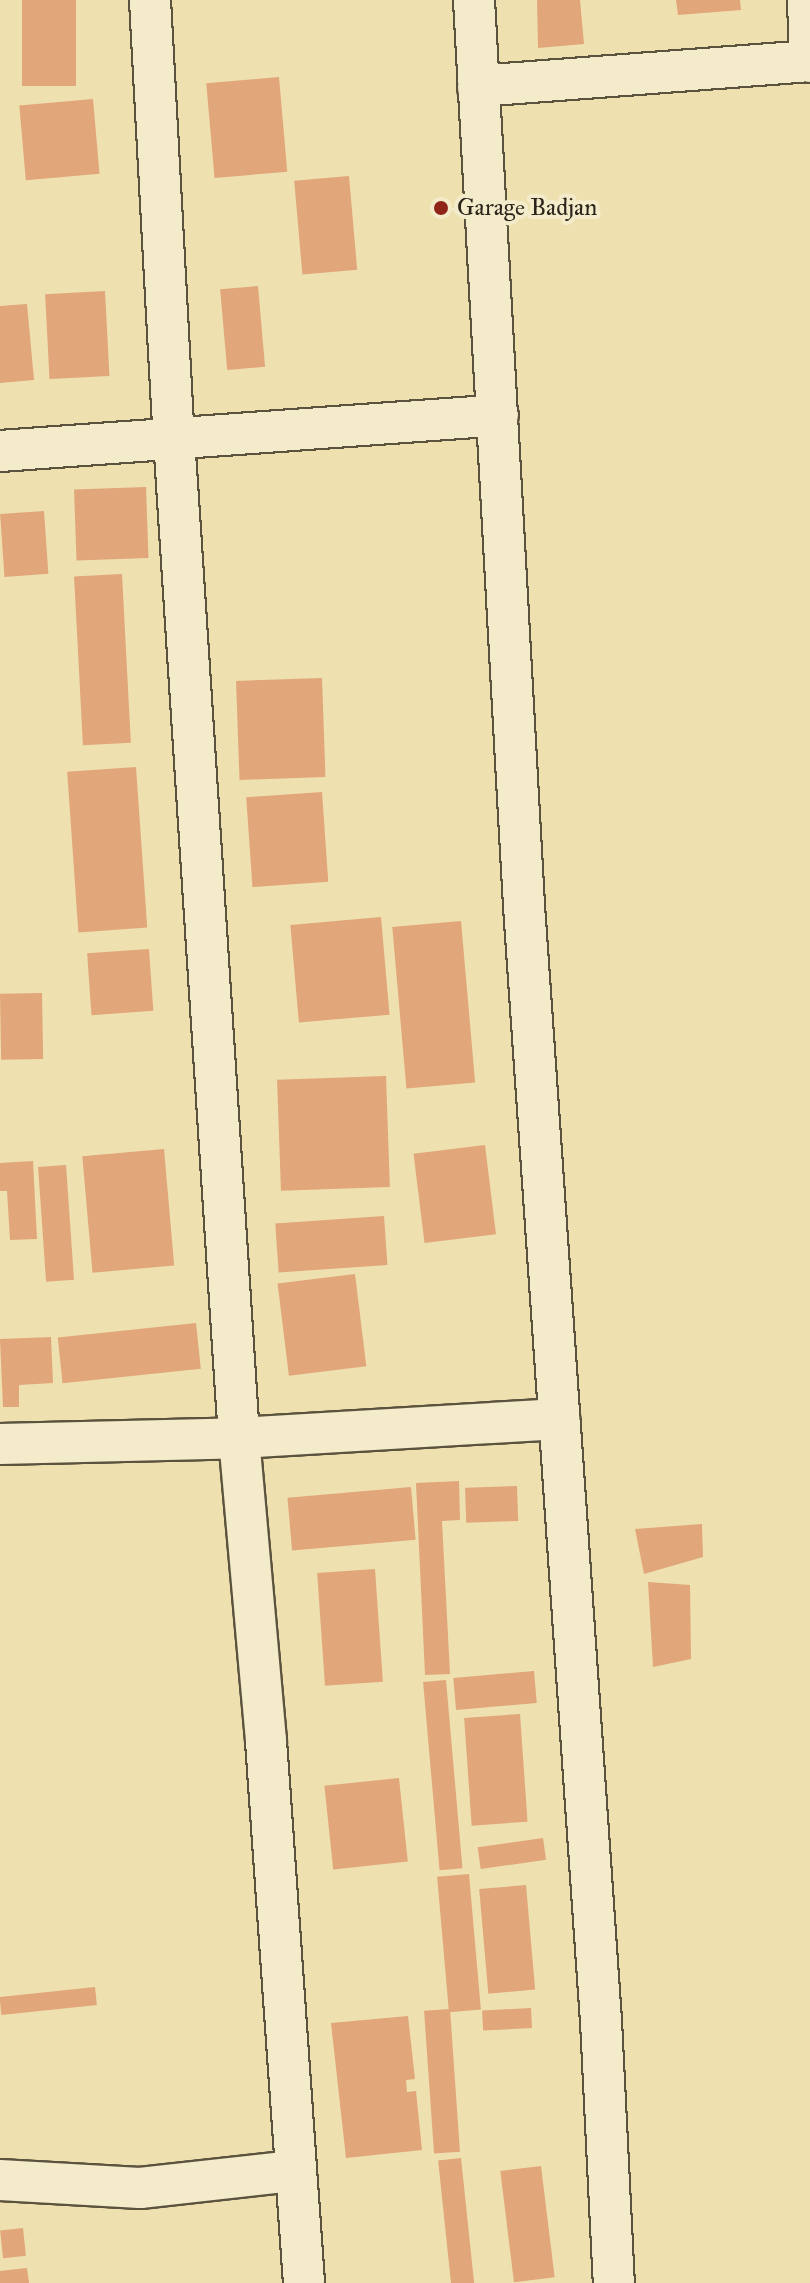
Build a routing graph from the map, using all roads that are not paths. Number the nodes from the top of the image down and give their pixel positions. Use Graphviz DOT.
graph roads {
  1 [pos="150,0"];
  2 [pos="474,0"];
  3 [pos="808,0"];
  4 [pos="810,62"];
  5 [pos="478,86"];
  6 [pos="498,415"];
  7 [pos="174,438"];
  8 [pos="0,451"];
  9 [pos="559,1419"];
  10 [pos="239,1438"];
  11 [pos="0,1444"];
  12 [pos="294,2171"];
  13 [pos="0,2180"];
  14 [pos="304,2283"];
  15 [pos="614,2283"];
  1 -- 7 [label="street"];
  2 -- 5 [label="street"];
  3 -- 4 [label="street"];
  4 -- 5 [label="street"];
  5 -- 6 [label="street"];
  6 -- 7 [label="street"];
  6 -- 9 [label="street"];
  7 -- 8 [label="street"];
  7 -- 10 [label="street"];
  9 -- 10 [label="street"];
  9 -- 15 [label="street"];
  10 -- 11 [label="street"];
  10 -- 12 [label="street"];
  12 -- 13 [label="street"];
  12 -- 14 [label="street"];
}
